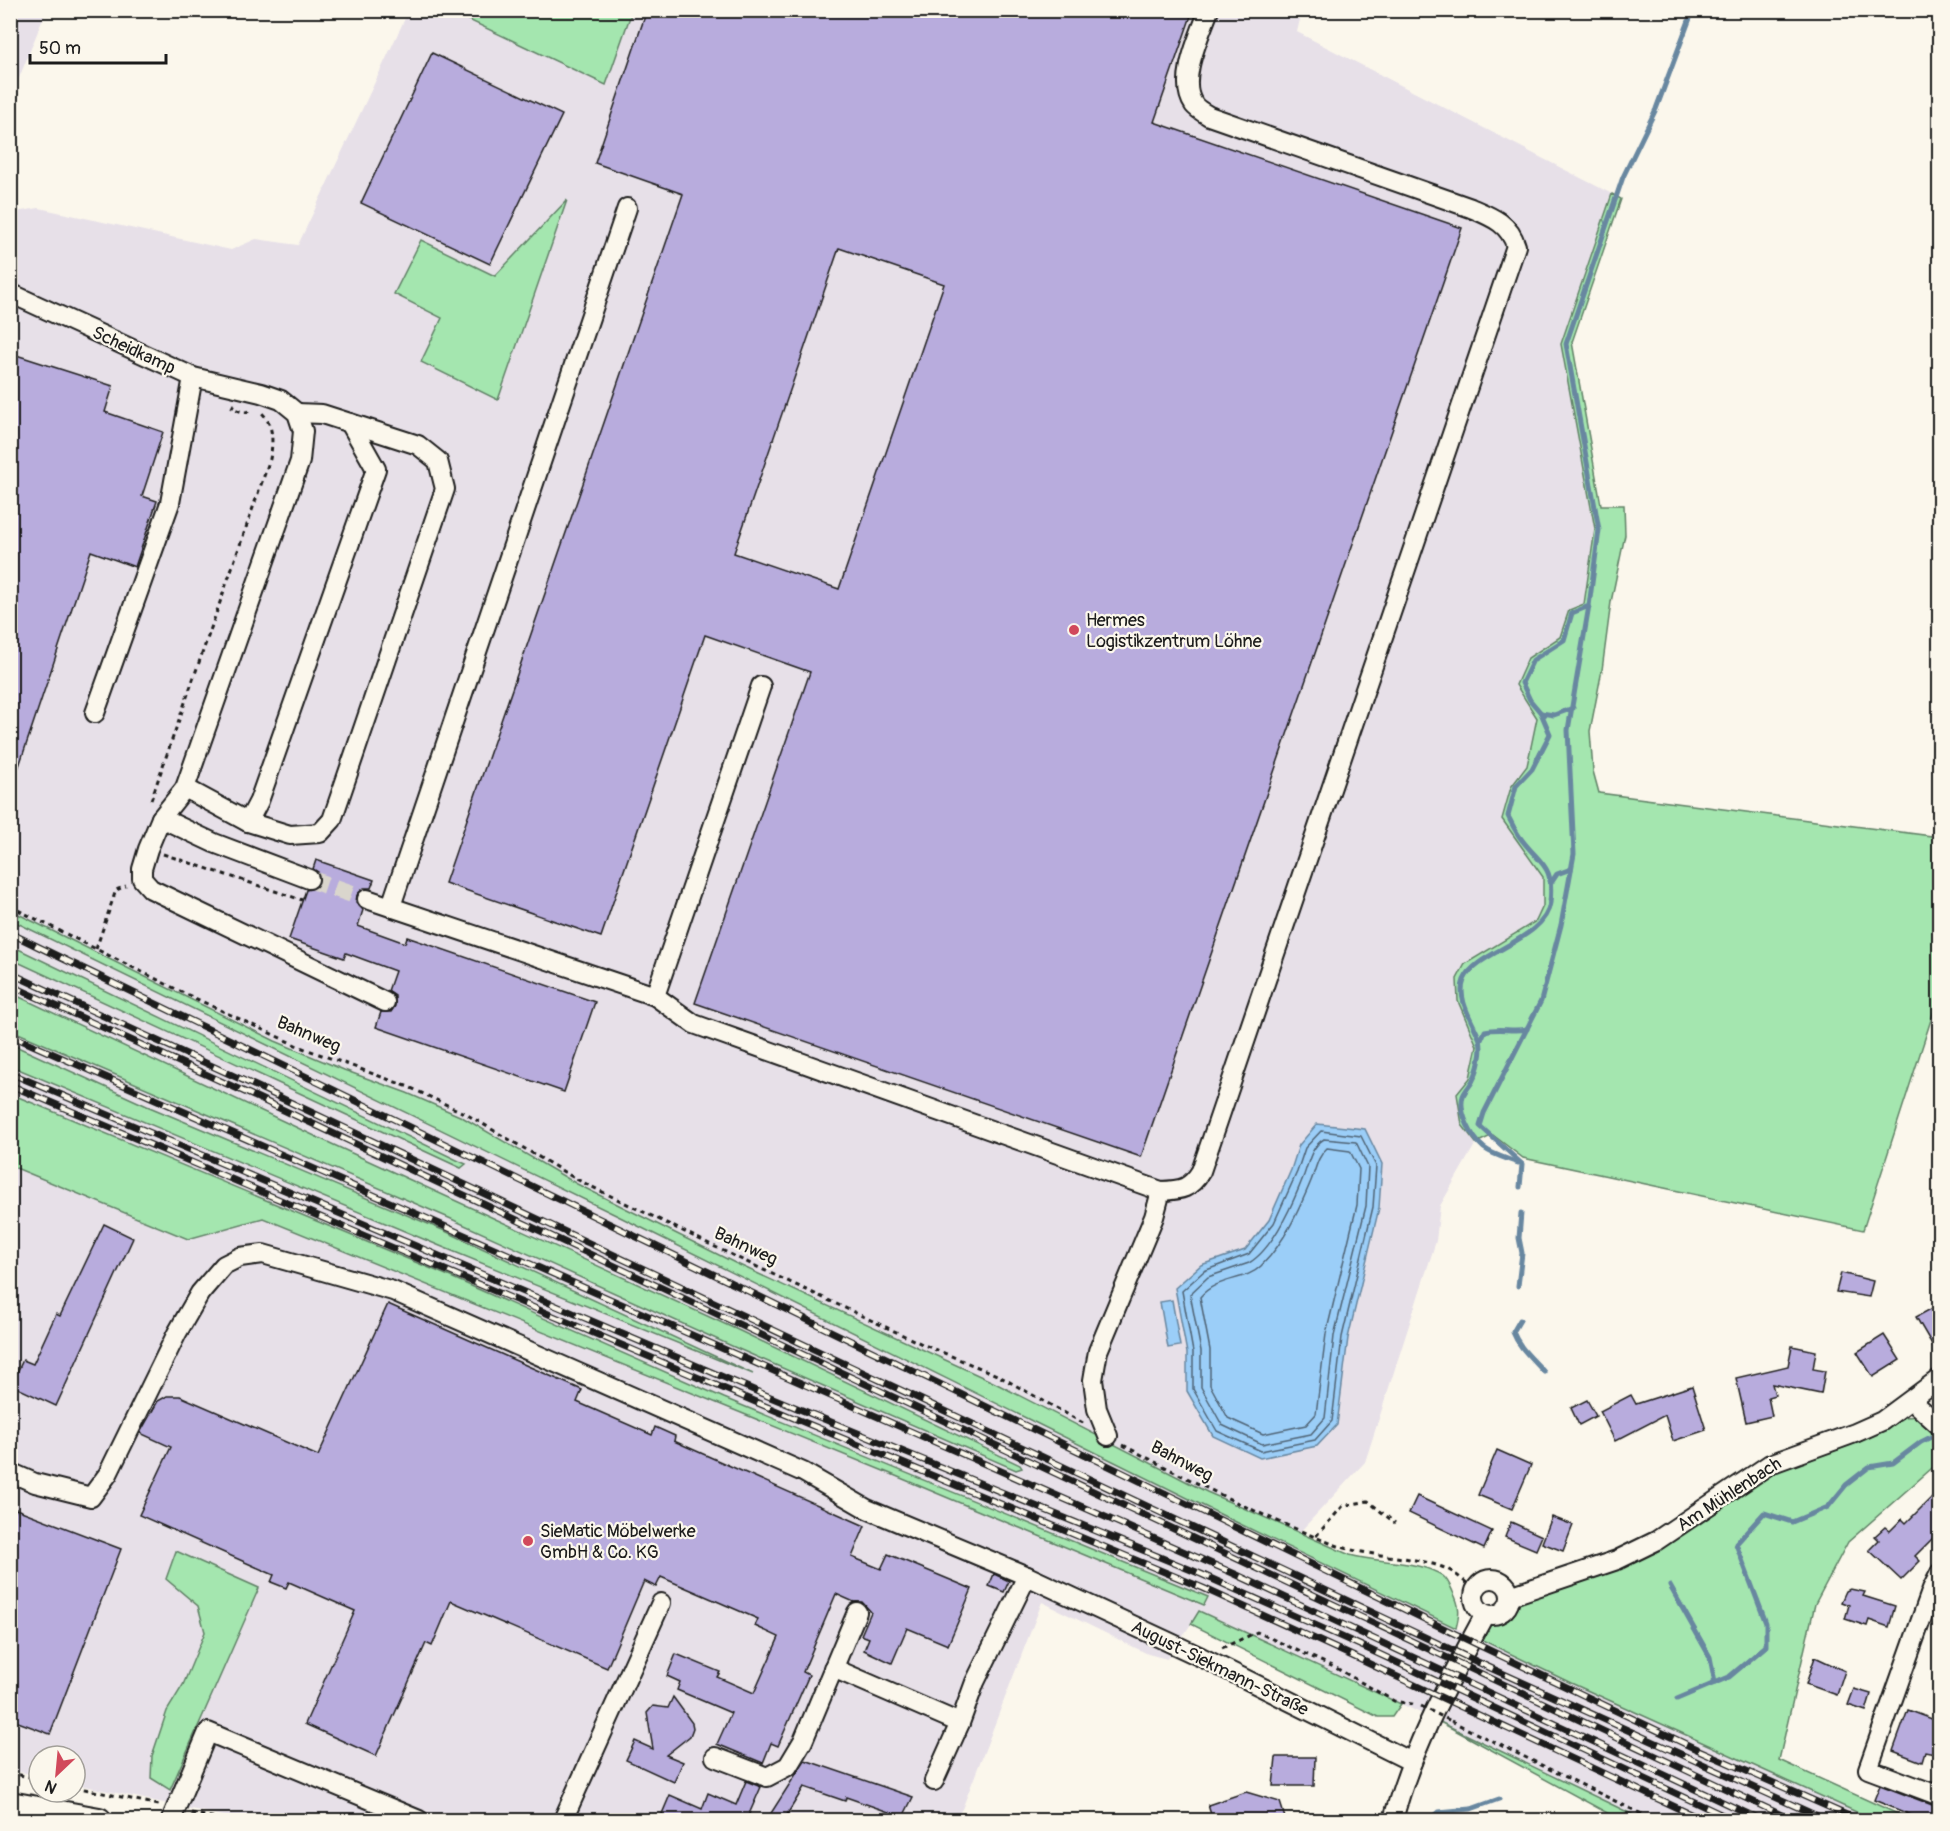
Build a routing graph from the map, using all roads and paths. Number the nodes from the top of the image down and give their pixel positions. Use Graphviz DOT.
graph roads {
  1 [pos="1209,10"];
  2 [pos="627,208"];
  3 [pos="10,293"];
  4 [pos="194,377"];
  5 [pos="241,389"];
  6 [pos="297,413"];
  7 [pos="350,423"];
  8 [pos="761,686"];
  9 [pos="95,713"];
  10 [pos="184,788"];
  11 [pos="151,801"];
  12 [pos="161,818"];
  13 [pos="248,822"];
  14 [pos="148,849"];
  15 [pos="309,879"];
  16 [pos="116,890"];
  17 [pos="367,898"];
  18 [pos="302,900"];
  19 [pos="10,906"];
  20 [pos="391,906"];
  21 [pos="96,949"];
  22 [pos="656,996"];
  23 [pos="384,1002"];
  24 [pos="1161,1191"];
  25 [pos="1940,1378"];
  26 [pos="1912,1401"];
  27 [pos="1940,1426"];
  28 [pos="1108,1436"];
  29 [pos="10,1472"];
  30 [pos="1395,1523"];
  31 [pos="1316,1536"];
  32 [pos="1940,1574"];
  33 [pos="1027,1576"];
  34 [pos="1475,1590"];
  35 [pos="1510,1596"];
  36 [pos="661,1604"];
  37 [pos="857,1612"];
  38 [pos="1485,1614"];
  39 [pos="1201,1657"];
  40 [pos="833,1668"];
  41 [pos="960,1723"];
  42 [pos="715,1757"];
  43 [pos="1412,1762"];
  44 [pos="10,1773"];
  45 [pos="27,1777"];
  46 [pos="934,1781"];
  47 [pos="87,1790"];
  48 [pos="1940,1796"];
  49 [pos="10,1804"];
  50 [pos="172,1815"];
  51 [pos="99,1821"];
  52 [pos="225,1821"];
  53 [pos="419,1821"];
  54 [pos="563,1821"];
  55 [pos="1393,1821"];
  56 [pos="1654,1821"];
  1 -- 24 [label="street"];
  2 -- 20 [label="street"];
  3 -- 4 [label="street, Scheidkamp"];
  4 -- 5 [label="street, Scheidkamp"];
  4 -- 9 [label="street"];
  5 -- 6 [label="street, Scheidkamp"];
  5 -- 11 [label="path"];
  6 -- 7 [label="street"];
  6 -- 10 [label="street"];
  7 -- 13 [label="street"];
  7 -- 13 [label="street"];
  8 -- 22 [label="street"];
  10 -- 12 [label="street"];
  10 -- 13 [label="street"];
  12 -- 14 [label="street"];
  12 -- 15 [label="street"];
  14 -- 18 [label="path"];
  14 -- 23 [label="street"];
  16 -- 21 [label="path"];
  17 -- 20 [label="street"];
  19 -- 21 [label="path, Bahnweg"];
  20 -- 22 [label="street"];
  21 -- 28 [label="path, Bahnweg"];
  22 -- 24 [label="street"];
  24 -- 28 [label="street"];
  25 -- 26 [label="street, Am Mühlenbach"];
  26 -- 27 [label="street"];
  26 -- 35 [label="street, Am Mühlenbach"];
  28 -- 31 [label="path, Bahnweg"];
  29 -- 33 [label="street, August-Siekmann-Straße"];
  30 -- 31 [label="path"];
  31 -- 34 [label="path, Bahnweg"];
  32 -- 48 [label="street"];
  33 -- 39 [label="street, August-Siekmann-Straße"];
  33 -- 41 [label="street"];
  34 -- 35 [label="street"];
  34 -- 38 [label="street"];
  35 -- 38 [label="street"];
  36 -- 54 [label="street"];
  37 -- 40 [label="street"];
  38 -- 43 [label="street"];
  39 -- 43 [label="street, August-Siekmann-Straße"];
  39 -- 56 [label="path, bridge"];
  40 -- 41 [label="street"];
  40 -- 42 [label="street"];
  41 -- 46 [label="street"];
  43 -- 55 [label="street"];
  44 -- 45 [label="path"];
  47 -- 50 [label="path"];
  49 -- 51 [label="main road"];
  50 -- 52 [label="path"];
  50 -- 53 [label="street"];
}
